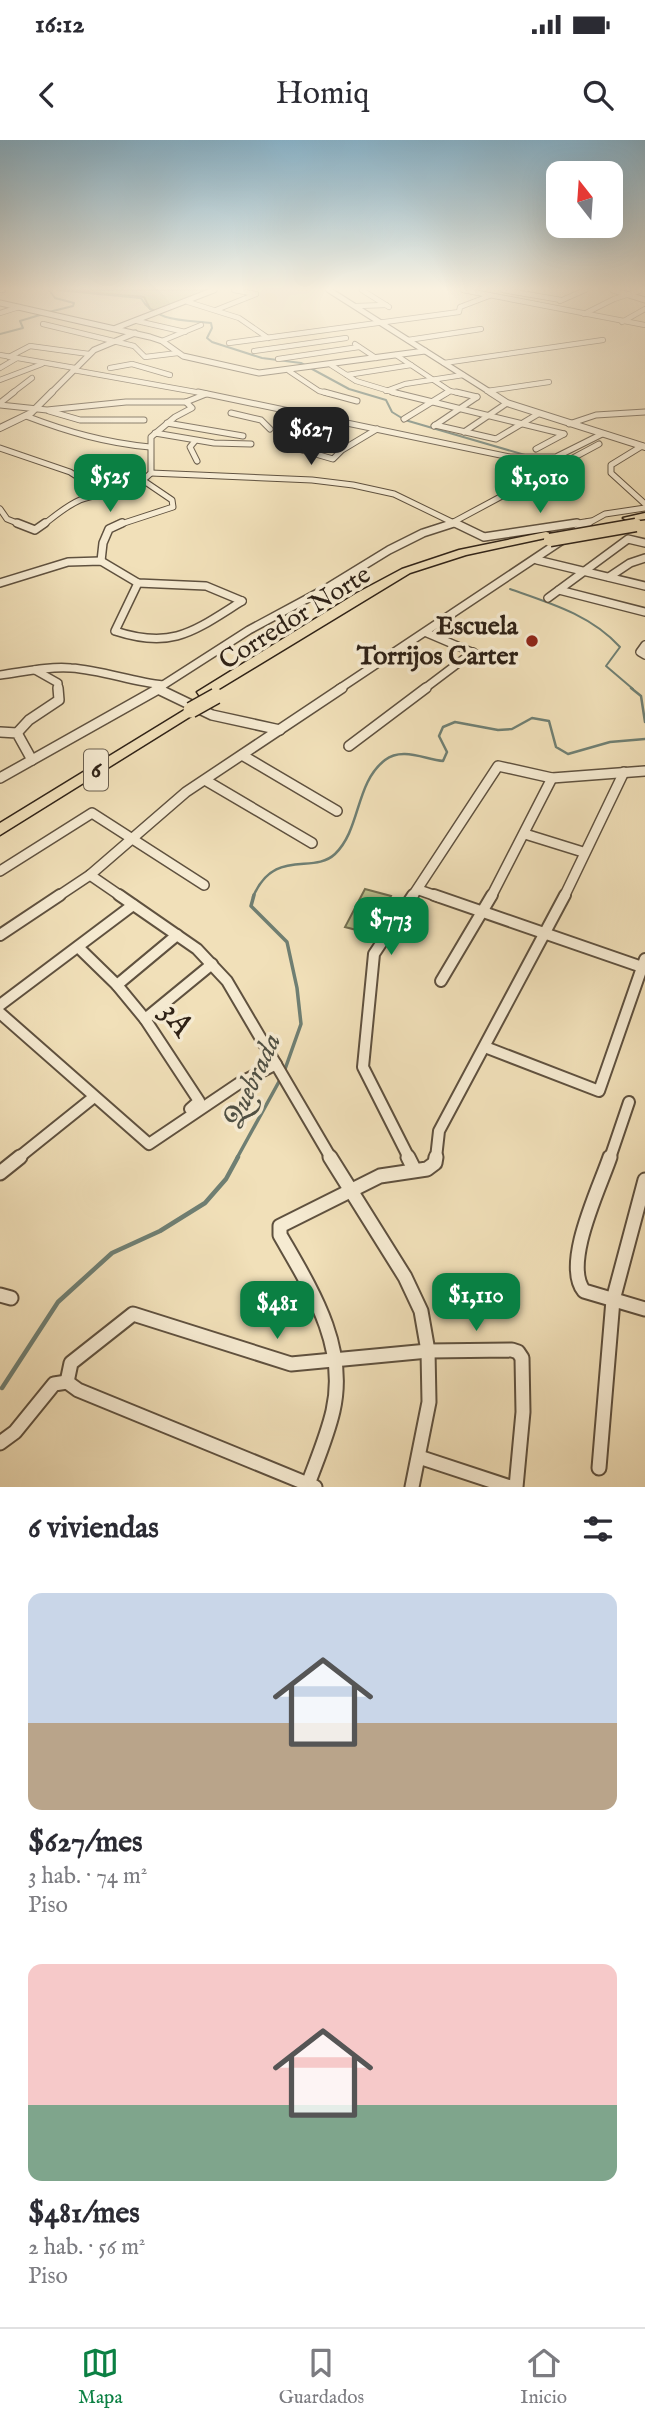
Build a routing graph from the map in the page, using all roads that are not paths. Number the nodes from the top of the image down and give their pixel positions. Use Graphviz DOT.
graph roads {
  1 [pos="17,353"];
  2 [pos="81,353"];
  3 [pos="141,353"];
  4 [pos="178,353"];
  5 [pos="316,353"];
  6 [pos="368,353"];
  7 [pos="412,353"];
  8 [pos="428,353"];
  9 [pos="514,353"];
  10 [pos="89,354"];
  11 [pos="308,354"];
  12 [pos="0,355"];
  13 [pos="396,355"];
  14 [pos="9,357"];
  15 [pos="17,358"];
  16 [pos="376,358"];
  17 [pos="278,359"];
  18 [pos="43,363"];
  19 [pos="444,363"];
  20 [pos="327,365"];
  21 [pos="411,365"];
  22 [pos="0,368"];
  23 [pos="110,368"];
  24 [pos="74,369"];
  25 [pos="289,371"];
  26 [pos="346,375"];
  27 [pos="463,375"];
  28 [pos="32,378"];
  29 [pos="433,379"];
  30 [pos="0,380"];
  31 [pos="144,382"];
  32 [pos="549,382"];
  33 [pos="386,391"];
  34 [pos="450,391"];
  35 [pos="487,391"];
  36 [pos="207,394"];
  37 [pos="357,401"];
  38 [pos="186,402"];
  39 [pos="249,402"];
  40 [pos="431,402"];
  41 [pos="507,403"];
  42 [pos="0,404"];
  43 [pos="459,409"];
  44 [pos="35,410"];
  45 [pos="47,410"];
  46 [pos="645,412"];
  47 [pos="297,413"];
  48 [pos="538,414"];
  49 [pos="26,416"];
  50 [pos="488,416"];
  51 [pos="404,419"];
  52 [pos="144,420"];
  53 [pos="167,423"];
  54 [pos="523,423"];
  55 [pos="569,424"];
  56 [pos="0,428"];
  57 [pos="270,429"];
  58 [pos="377,429"];
  59 [pos="464,432"];
  60 [pos="155,433"];
  61 [pos="277,433"];
  62 [pos="602,434"];
  63 [pos="243,436"];
  64 [pos="195,440"];
  65 [pos="251,444"];
  66 [pos="599,444"];
  67 [pos="644,446"];
  68 [pos="150,447"];
  69 [pos="295,448"];
  70 [pos="536,449"];
  71 [pos="2,450"];
  72 [pos="197,461"];
  73 [pos="151,473"];
  74 [pos="144,481"];
  75 [pos="108,496"];
  76 [pos="645,506"];
  77 [pos="1,511"];
  78 [pos="591,521"];
  79 [pos="638,521"];
  80 [pos="457,522"];
  81 [pos="547,536"];
  82 [pos="645,543"];
  83 [pos="645,558"];
  84 [pos="537,560"];
  85 [pos="102,561"];
  86 [pos="584,571"];
  87 [pos="608,577"];
  88 [pos="0,583"];
  89 [pos="138,583"];
  90 [pos="645,586"];
  91 [pos="559,590"];
  92 [pos="548,598"];
  93 [pos="645,612"];
  94 [pos="426,633"];
  95 [pos="645,645"];
  96 [pos="473,652"];
  97 [pos="645,655"];
  98 [pos="495,662"];
  99 [pos="35,670"];
  100 [pos="0,675"];
  101 [pos="161,687"];
  102 [pos="210,694"];
  103 [pos="186,708"];
  104 [pos="280,730"];
  105 [pos="0,732"];
  106 [pos="17,733"];
  107 [pos="349,746"];
  108 [pos="242,755"];
  109 [pos="32,760"];
  110 [pos="645,771"];
  111 [pos="624,772"];
  112 [pos="0,778"];
  113 [pos="552,778"];
  114 [pos="205,780"];
  115 [pos="337,811"];
  116 [pos="0,817"];
  117 [pos="0,830"];
  118 [pos="525,834"];
  119 [pos="131,839"];
  120 [pos="312,843"];
  121 [pos="583,852"];
  122 [pos="0,871"];
  123 [pos="90,875"];
  124 [pos="204,885"];
  125 [pos="419,890"];
  126 [pos="133,905"];
  127 [pos="483,912"];
  128 [pos="546,934"];
  129 [pos="0,935"];
  130 [pos="177,935"];
  131 [pos="78,947"];
  132 [pos="643,963"];
  133 [pos="212,964"];
  134 [pos="441,981"];
  135 [pos="117,985"];
  136 [pos="0,1006"];
  137 [pos="0,1013"];
  138 [pos="145,1019"];
  139 [pos="485,1047"];
  140 [pos="277,1066"];
  141 [pos="94,1097"];
  142 [pos="629,1102"];
  143 [pos="172,1128"];
  144 [pos="414,1170"];
  145 [pos="0,1173"];
  146 [pos="645,1180"];
  147 [pos="350,1190"];
  148 [pos="613,1300"];
  149 [pos="645,1309"];
  150 [pos="428,1351"];
  151 [pos="336,1361"];
  152 [pos="67,1382"];
  153 [pos="0,1443"];
  154 [pos="419,1457"];
  155 [pos="599,1468"];
  156 [pos="310,1486"];
  157 [pos="412,1487"];
  158 [pos="509,1487"];
  159 [pos="516,1487"];
  1 -- 14 [label="street"];
  2 -- 10 [label="street"];
  3 -- 4 [label="street"];
  4 -- 25 [label="street"];
  5 -- 11 [label="street"];
  6 -- 16 [label="street"];
  7 -- 13 [label="street"];
  8 -- 19 [label="street"];
  9 -- 19 [label="street"];
  10 -- 24 [label="street"];
  11 -- 17 [label="street"];
  11 -- 20 [label="street"];
  12 -- 14 [label="street"];
  13 -- 16 [label="street"];
  13 -- 21 [label="street"];
  14 -- 15 [label="street"];
  15 -- 18 [label="street"];
  15 -- 22 [label="street"];
  16 -- 20 [label="street"];
  18 -- 24 [label="street"];
  18 -- 30 [label="street"];
  19 -- 27 [label="street"];
  20 -- 25 [label="street"];
  20 -- 26 [label="street"];
  21 -- 26 [label="street"];
  21 -- 29 [label="street"];
  23 -- 31 [label="street"];
  24 -- 31 [label="street"];
  24 -- 44 [label="street"];
  25 -- 37 [label="street"];
  26 -- 33 [label="street"];
  27 -- 29 [label="street"];
  27 -- 35 [label="street"];
  28 -- 42 [label="street"];
  29 -- 33 [label="street"];
  29 -- 34 [label="street"];
  31 -- 36 [label="street"];
  32 -- 35 [label="street"];
  33 -- 40 [label="street"];
  34 -- 40 [label="street"];
  34 -- 43 [label="street"];
  35 -- 41 [label="street"];
  36 -- 38 [label="street"];
  36 -- 39 [label="street"];
  38 -- 45 [label="street"];
  38 -- 53 [label="street"];
  39 -- 47 [label="street"];
  39 -- 57 [label="street"];
  40 -- 43 [label="street"];
  40 -- 51 [label="street"];
  41 -- 48 [label="street"];
  41 -- 50 [label="street"];
  42 -- 44 [label="street"];
  43 -- 50 [label="street"];
  43 -- 59 [label="street"];
  44 -- 45 [label="street"];
  44 -- 49 [label="street"];
  45 -- 52 [label="street"];
  46 -- 55 [label="street"];
  47 -- 58 [label="street"];
  47 -- 61 [label="street"];
  48 -- 54 [label="street"];
  48 -- 55 [label="street"];
  49 -- 56 [label="street"];
  49 -- 68 [label="street"];
  50 -- 54 [label="street"];
  50 -- 59 [label="street"];
  53 -- 60 [label="street"];
  53 -- 63 [label="street"];
  54 -- 59 [label="street"];
  54 -- 70 [label="street"];
  55 -- 62 [label="street"];
  58 -- 62 [label="street"];
  58 -- 69 [label="street"];
  60 -- 64 [label="street"];
  60 -- 68 [label="street"];
  62 -- 67 [label="street"];
  64 -- 65 [label="street"];
  64 -- 72 [label="street"];
  66 -- 80 [label="street"];
  67 -- 76 [label="street"];
  68 -- 73 [label="street"];
  71 -- 75 [label="street"];
  73 -- 74 [label="street"];
  73 -- 80 [label="street"];
  74 -- 75 [label="street"];
  74 -- 85 [label="street"];
  75 -- 77 [label="street"];
  76 -- 78 [label="street"];
  78 -- 80 [label="street"];
  78 -- 84 [label="street"];
  79 -- 81 [label="highway, Corredor Norte / 6, bridge"];
  80 -- 101 [label="street"];
  81 -- 102 [label="highway, Corredor Norte / 6"];
  81 -- 102 [label="highway, Corredor Norte / 6"];
  82 -- 86 [label="street"];
  83 -- 87 [label="street"];
  84 -- 86 [label="street"];
  84 -- 94 [label="street"];
  85 -- 88 [label="street"];
  85 -- 89 [label="street"];
  86 -- 87 [label="street"];
  86 -- 91 [label="street"];
  87 -- 90 [label="street"];
  89 -- 89 [label="street"];
  91 -- 92 [label="street"];
  91 -- 93 [label="street"];
  94 -- 96 [label="street"];
  94 -- 104 [label="street"];
  95 -- 97 [label="street"];
  96 -- 98 [label="street"];
  96 -- 107 [label="street"];
  99 -- 100 [label="street"];
  99 -- 101 [label="street"];
  99 -- 106 [label="street"];
  101 -- 104 [label="street"];
  101 -- 109 [label="street"];
  102 -- 103 [label="highway, Corredor Norte / 6, bridge"];
  103 -- 116 [label="highway, Corredor Norte / 6"];
  103 -- 117 [label="highway, Corredor Norte / 6"];
  104 -- 108 [label="street"];
  105 -- 106 [label="street"];
  106 -- 109 [label="street"];
  108 -- 114 [label="street"];
  108 -- 115 [label="street"];
  109 -- 112 [label="street"];
  110 -- 111 [label="street"];
  111 -- 113 [label="street"];
  111 -- 121 [label="street"];
  113 -- 118 [label="street"];
  113 -- 125 [label="street"];
  114 -- 119 [label="street"];
  114 -- 120 [label="street"];
  118 -- 121 [label="street"];
  118 -- 127 [label="street"];
  119 -- 122 [label="street"];
  119 -- 123 [label="street"];
  119 -- 124 [label="street"];
  121 -- 128 [label="street"];
  123 -- 126 [label="street"];
  123 -- 129 [label="street"];
  125 -- 127 [label="street"];
  125 -- 144 [label="street"];
  126 -- 130 [label="street"];
  126 -- 131 [label="street"];
  127 -- 128 [label="street"];
  127 -- 134 [label="street"];
  128 -- 132 [label="street"];
  128 -- 139 [label="street"];
  130 -- 133 [label="street"];
  130 -- 135 [label="street"];
  131 -- 135 [label="street, 3A"];
  131 -- 136 [label="street"];
  132 -- 139 [label="street"];
  133 -- 138 [label="street"];
  133 -- 140 [label="street"];
  135 -- 138 [label="street, 3A"];
  137 -- 141 [label="street"];
  138 -- 143 [label="street, 3A"];
  139 -- 144 [label="street"];
  140 -- 143 [label="street"];
  140 -- 147 [label="street"];
  141 -- 143 [label="street"];
  141 -- 145 [label="street"];
  142 -- 148 [label="street"];
  144 -- 147 [label="street"];
  146 -- 148 [label="street"];
  147 -- 150 [label="street"];
  147 -- 151 [label="street"];
  148 -- 149 [label="street"];
  148 -- 155 [label="street"];
  150 -- 151 [label="street"];
  150 -- 154 [label="street"];
  150 -- 159 [label="street"];
  151 -- 152 [label="street"];
  151 -- 156 [label="street"];
  152 -- 153 [label="street"];
  152 -- 156 [label="street"];
  154 -- 157 [label="street"];
  154 -- 158 [label="street"];
}
